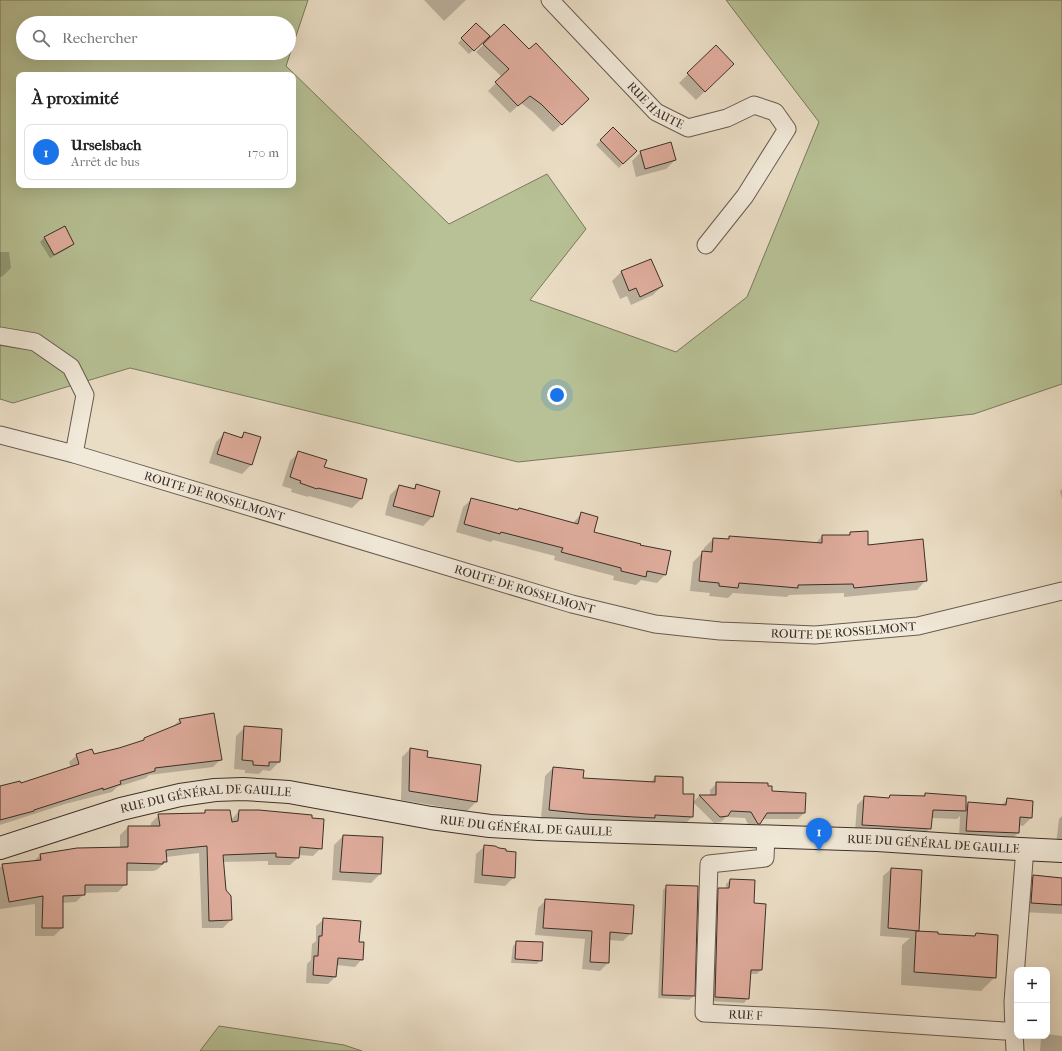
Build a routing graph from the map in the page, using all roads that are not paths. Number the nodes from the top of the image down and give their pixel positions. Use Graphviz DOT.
graph roads {
  1 [pos="550,0"];
  2 [pos="706,245"];
  3 [pos="0,336"];
  4 [pos="0,435"];
  5 [pos="74,454"];
  6 [pos="1062,590"];
  7 [pos="766,836"];
  8 [pos="0,848"];
  9 [pos="1025,848"];
  10 [pos="1062,851"];
  11 [pos="1014,1030"];
  12 [pos="1015,1039"];
  13 [pos="1016,1051"];
  1 -- 2 [label="street, RUE HAUTE"];
  3 -- 5 [label="street"];
  4 -- 5 [label="street, ROUTE DE ROSSELMONT"];
  5 -- 6 [label="street, ROUTE DE ROSSELMONT"];
  7 -- 8 [label="main road, RUE DU GÉNÉRAL DE GAULLE"];
  7 -- 9 [label="main road, RUE DU GÉNÉRAL DE GAULLE"];
  7 -- 11 [label="street, RUE F"];
  9 -- 10 [label="main road, RUE DU GÉNÉRAL DE GAULLE"];
  9 -- 11 [label="street"];
  12 -- 13 [label="street"];
}
